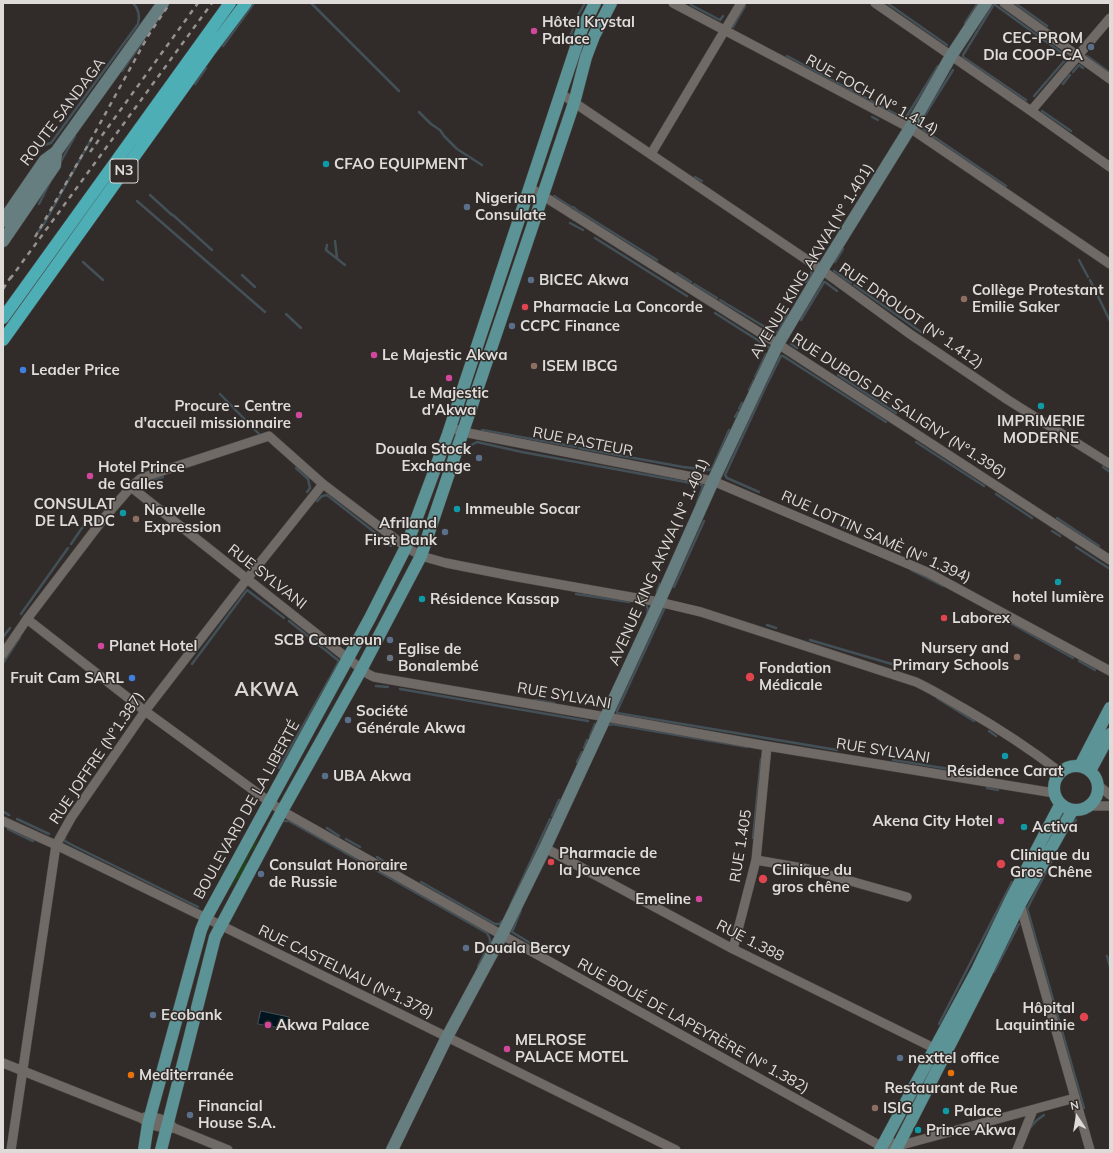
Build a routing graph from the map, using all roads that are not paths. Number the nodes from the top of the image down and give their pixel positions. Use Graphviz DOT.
graph roads {
  1 [pos="163,3"];
  2 [pos="230,3"];
  3 [pos="246,3"];
  4 [pos="596,3"];
  5 [pos="611,3"];
  6 [pos="672,3"];
  7 [pos="741,3"];
  8 [pos="875,3"];
  9 [pos="986,3"];
  10 [pos="1004,3"];
  11 [pos="1110,18"];
  12 [pos="724,30"];
  13 [pos="1077,55"];
  14 [pos="951,56"];
  15 [pos="1110,79"];
  16 [pos="560,93"];
  17 [pos="574,103"];
  18 [pos="1031,111"];
  19 [pos="910,128"];
  20 [pos="56,152"];
  21 [pos="651,154"];
  22 [pos="1110,167"];
  23 [pos="529,187"];
  24 [pos="543,196"];
  25 [pos="3,221"];
  26 [pos="3,241"];
  27 [pos="1110,264"];
  28 [pos="822,270"];
  29 [pos="3,318"];
  30 [pos="3,340"];
  31 [pos="778,344"];
  32 [pos="450,427"];
  33 [pos="463,432"];
  34 [pos="1110,464"];
  35 [pos="713,481"];
  36 [pos="323,484"];
  37 [pos="131,487"];
  38 [pos="406,547"];
  39 [pos="422,556"];
  40 [pos="1110,560"];
  41 [pos="246,579"];
  42 [pos="659,602"];
  43 [pos="27,619"];
  44 [pos="3,654"];
  45 [pos="347,658"];
  46 [pos="361,670"];
  47 [pos="1110,671"];
  48 [pos="1110,708"];
  49 [pos="145,711"];
  50 [pos="606,717"];
  51 [pos="1110,734"];
  52 [pos="767,746"];
  53 [pos="1085,769"];
  54 [pos="1060,772"];
  55 [pos="1098,785"];
  56 [pos="1054,793"];
  57 [pos="1110,795"];
  58 [pos="270,802"];
  59 [pos="1060,805"];
  60 [pos="1089,806"];
  61 [pos="1110,806"];
  62 [pos="1072,810"];
  63 [pos="282,811"];
  64 [pos="3,821"];
  65 [pos="56,845"];
  66 [pos="545,848"];
  67 [pos="756,860"];
  68 [pos="907,897"];
  69 [pos="1016,901"];
  70 [pos="206,918"];
  71 [pos="220,926"];
  72 [pos="502,935"];
  73 [pos="733,949"];
  74 [pos="447,1037"];
  75 [pos="940,1051"];
  76 [pos="3,1063"];
  77 [pos="22,1070"];
  78 [pos="1075,1098"];
  79 [pos="1033,1110"];
  80 [pos="147,1119"];
  81 [pos="169,1126"];
  82 [pos="888,1147"];
  83 [pos="11,1150"];
  84 [pos="144,1150"];
  85 [pos="160,1150"];
  86 [pos="228,1150"];
  87 [pos="392,1150"];
  88 [pos="676,1150"];
  89 [pos="1017,1150"];
  90 [pos="1090,1150"];
  1 -- 20 [label="street, ROUTE SANDAGA"];
  2 -- 29 [label="highway, N3"];
  3 -- 30 [label="highway, N3"];
  4 -- 16 [label="main road, BOULEVARD DE LA LIBERTÉ"];
  5 -- 17 [label="main road, BOULEVARD DE LA LIBERTÉ"];
  6 -- 12 [label="street, RUE FOCH (N° 1.414)"];
  7 -- 12 [label="street"];
  8 -- 14 [label="street"];
  9 -- 14 [label="street, AVENUE KING AKWA( N° 1.401)"];
  10 -- 13 [label="street"];
  11 -- 13 [label="street"];
  12 -- 19 [label="street, RUE FOCH (N° 1.414)"];
  12 -- 21 [label="street"];
  13 -- 15 [label="street"];
  13 -- 18 [label="street"];
  14 -- 18 [label="street"];
  14 -- 19 [label="street, AVENUE KING AKWA( N° 1.401)"];
  16 -- 17 [label="street, RUE DROUOT (N° 1.412)"];
  16 -- 23 [label="main road, BOULEVARD DE LA LIBERTÉ"];
  17 -- 21 [label="street, RUE DROUOT (N° 1.412)"];
  17 -- 24 [label="main road, BOULEVARD DE LA LIBERTÉ"];
  18 -- 22 [label="street"];
  19 -- 27 [label="street, RUE FOCH (N° 1.414)"];
  19 -- 28 [label="street, AVENUE KING AKWA( N° 1.401)"];
  20 -- 25 [label="street, ROUTE SANDAGA"];
  20 -- 26 [label="street"];
  21 -- 28 [label="street, RUE DROUOT (N° 1.412)"];
  23 -- 24 [label="street, RUE DUBOIS DE SALIGNY (N°1.396)"];
  23 -- 32 [label="main road, BOULEVARD DE LA LIBERTÉ"];
  24 -- 31 [label="street, RUE DUBOIS DE SALIGNY (N°1.396)"];
  24 -- 33 [label="main road, BOULEVARD DE LA LIBERTÉ"];
  28 -- 31 [label="street, AVENUE KING AKWA( N° 1.401)"];
  28 -- 34 [label="street, RUE DROUOT (N° 1.412)"];
  31 -- 35 [label="street, AVENUE KING AKWA( N° 1.401)"];
  31 -- 40 [label="street, RUE DUBOIS DE SALIGNY (N°1.396)"];
  32 -- 33 [label="street, RUE PASTEUR"];
  32 -- 38 [label="main road, BOULEVARD DE LA LIBERTÉ"];
  33 -- 35 [label="street, RUE PASTEUR"];
  33 -- 39 [label="main road, BOULEVARD DE LA LIBERTÉ"];
  35 -- 42 [label="street, AVENUE KING AKWA( N° 1.401)"];
  35 -- 47 [label="street, RUE LOTTIN SAMÈ (N° 1.394)"];
  36 -- 37 [label="street"];
  36 -- 38 [label="street"];
  36 -- 41 [label="street, RUE JOFFRE (N°1.387)"];
  37 -- 41 [label="street, RUE SYLVANI"];
  37 -- 43 [label="street"];
  38 -- 39 [label="street"];
  38 -- 45 [label="main road, BOULEVARD DE LA LIBERTÉ"];
  39 -- 42 [label="street"];
  39 -- 46 [label="main road, BOULEVARD DE LA LIBERTÉ"];
  41 -- 45 [label="street, RUE SYLVANI"];
  41 -- 49 [label="street, RUE JOFFRE (N°1.387)"];
  42 -- 50 [label="street, AVENUE KING AKWA( N° 1.401)"];
  42 -- 54 [label="street"];
  43 -- 44 [label="street"];
  43 -- 49 [label="street, RUE BOUÉ DE LAPEYRÈRE (N° 1.382)"];
  45 -- 46 [label="street, RUE SYLVANI"];
  45 -- 58 [label="main road, BOULEVARD DE LA LIBERTÉ"];
  46 -- 50 [label="street, RUE SYLVANI"];
  46 -- 63 [label="main road, BOULEVARD DE LA LIBERTÉ"];
  48 -- 53 [label="main road"];
  49 -- 58 [label="street, RUE BOUÉ DE LAPEYRÈRE (N° 1.382)"];
  49 -- 65 [label="street, RUE JOFFRE (N°1.387)"];
  50 -- 52 [label="street, RUE SYLVANI"];
  50 -- 66 [label="street, AVENUE KING AKWA( N° 1.401)"];
  51 -- 53 [label="main road"];
  52 -- 56 [label="street, RUE SYLVANI"];
  52 -- 67 [label="street, RUE 1.405"];
  53 -- 54 [label="main road"];
  53 -- 55 [label="main road"];
  54 -- 56 [label="main road"];
  55 -- 57 [label="street"];
  55 -- 60 [label="main road"];
  56 -- 59 [label="main road"];
  58 -- 63 [label="street, RUE BOUÉ DE LAPEYRÈRE (N° 1.382)"];
  58 -- 70 [label="main road, BOULEVARD DE LA LIBERTÉ"];
  59 -- 62 [label="main road"];
  59 -- 69 [label="main road"];
  60 -- 61 [label="street"];
  60 -- 62 [label="main road"];
  62 -- 69 [label="main road"];
  63 -- 71 [label="main road, BOULEVARD DE LA LIBERTÉ"];
  63 -- 72 [label="street, RUE BOUÉ DE LAPEYRÈRE (N° 1.382)"];
  64 -- 65 [label="street, RUE CASTELNAU (N°1.378)"];
  65 -- 70 [label="street, RUE CASTELNAU (N°1.378)"];
  65 -- 77 [label="street, RUE JOFFRE (N°1.387)"];
  66 -- 72 [label="street, AVENUE KING AKWA( N° 1.401)"];
  66 -- 73 [label="street, RUE 1.388"];
  67 -- 68 [label="street"];
  67 -- 73 [label="street, RUE 1.405"];
  69 -- 75 [label="main road"];
  69 -- 78 [label="street"];
  70 -- 71 [label="street, RUE CASTELNAU (N°1.378)"];
  70 -- 80 [label="main road, BOULEVARD DE LA LIBERTÉ"];
  71 -- 74 [label="street, RUE CASTELNAU (N°1.378)"];
  71 -- 81 [label="main road, BOULEVARD DE LA LIBERTÉ"];
  72 -- 74 [label="street, AVENUE KING AKWA( N° 1.401)"];
  72 -- 82 [label="street, RUE BOUÉ DE LAPEYRÈRE (N° 1.382)"];
  73 -- 75 [label="street, RUE 1.388"];
  74 -- 87 [label="street, AVENUE KING AKWA( N° 1.401)"];
  74 -- 88 [label="street, RUE CASTELNAU (N°1.378)"];
  75 -- 82 [label="main road"];
  76 -- 77 [label="street"];
  77 -- 80 [label="street"];
  77 -- 83 [label="street, RUE JOFFRE (N°1.387)"];
  78 -- 79 [label="street"];
  78 -- 90 [label="street"];
  79 -- 82 [label="street"];
  79 -- 89 [label="street"];
  80 -- 81 [label="street"];
  80 -- 84 [label="main road, BOULEVARD DE LA LIBERTÉ"];
  81 -- 85 [label="main road, BOULEVARD DE LA LIBERTÉ"];
  81 -- 86 [label="street"];
}
